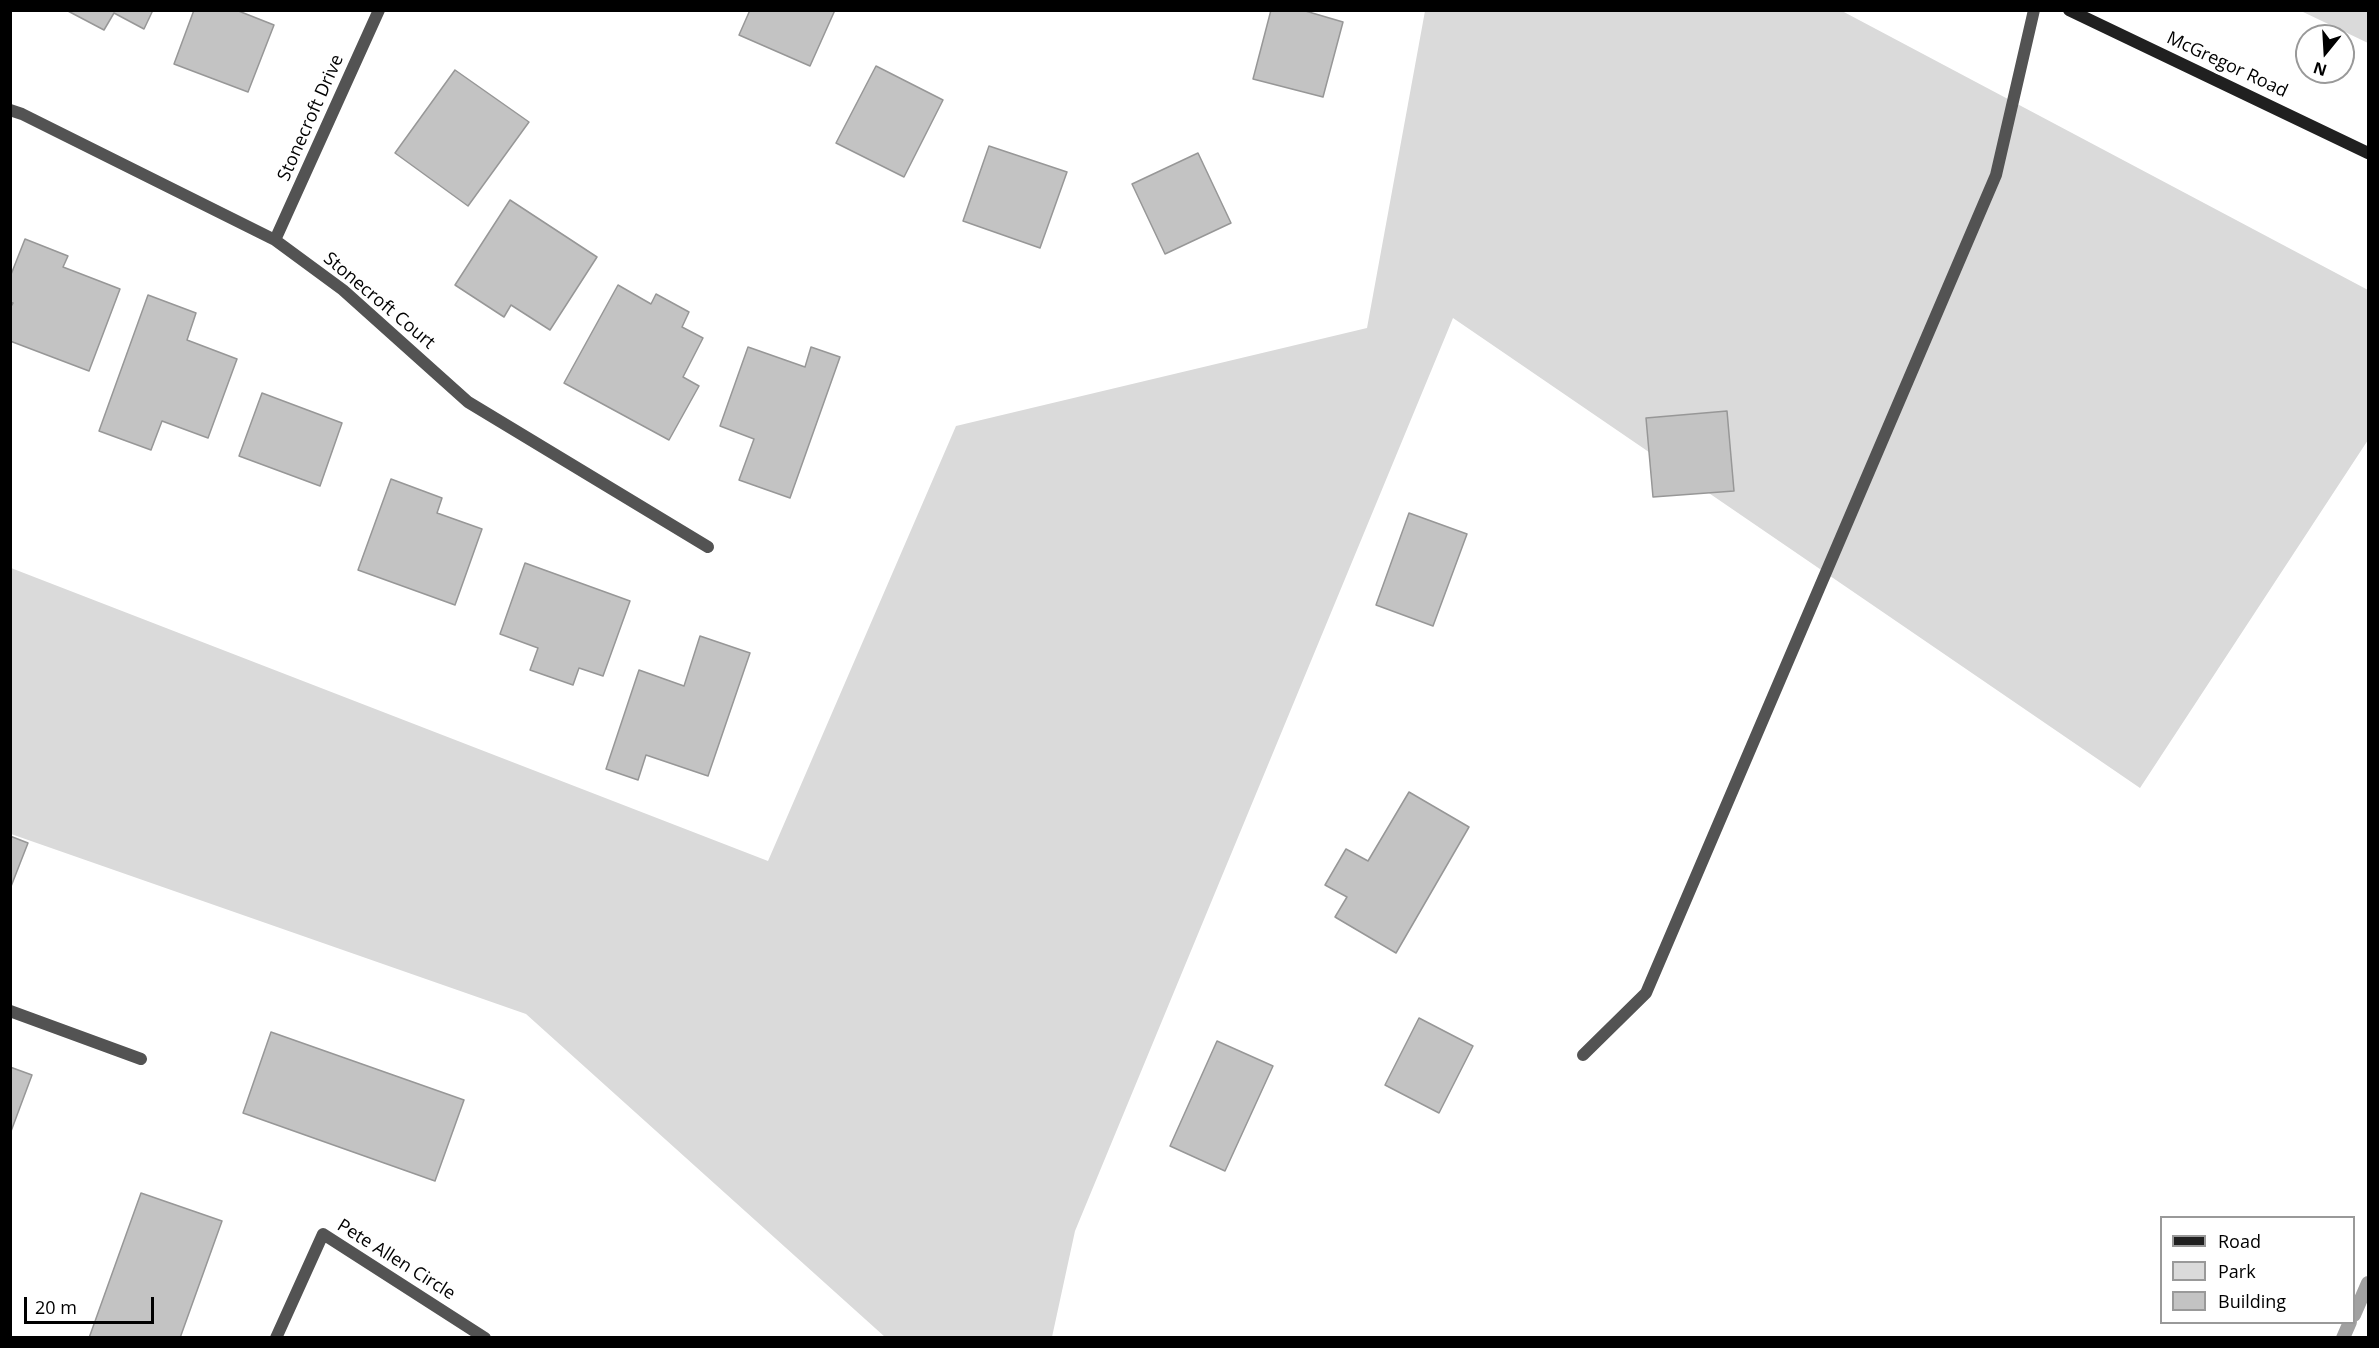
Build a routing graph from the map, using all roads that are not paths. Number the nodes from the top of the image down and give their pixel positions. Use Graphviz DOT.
graph roads {
  1 [pos="379,10"];
  2 [pos="2034,10"];
  3 [pos="2069,10"];
  4 [pos="10,110"];
  5 [pos="2368,153"];
  6 [pos="275,240"];
  7 [pos="708,547"];
  8 [pos="10,1011"];
  9 [pos="1583,1055"];
  10 [pos="141,1059"];
  11 [pos="276,1338"];
  12 [pos="485,1338"];
  1 -- 6 [label="street, Stonecroft Drive"];
  2 -- 9 [label="street"];
  3 -- 5 [label="street, McGregor Road"];
  4 -- 6 [label="street, Stonecroft Court"];
  6 -- 7 [label="street, Stonecroft Court"];
  8 -- 10 [label="street"];
  11 -- 12 [label="street, Pete Allen Circle"];
}
